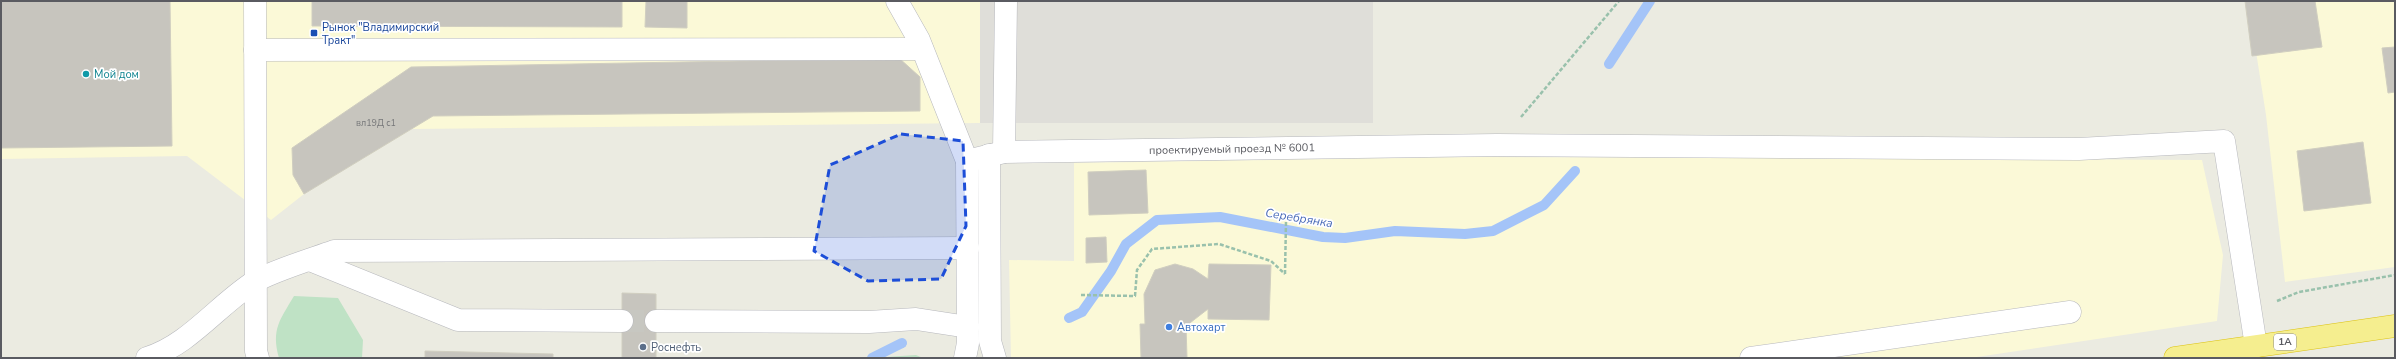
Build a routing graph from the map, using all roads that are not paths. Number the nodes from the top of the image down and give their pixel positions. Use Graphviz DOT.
graph roads {
  1 [pos="255,1"];
  2 [pos="897,1"];
  3 [pos="1006,1"];
  4 [pos="922,49"];
  5 [pos="255,50"];
  6 [pos="996,154"];
  7 [pos="967,161"];
  8 [pos="968,248"];
  9 [pos="310,260"];
  10 [pos="256,281"];
  11 [pos="2070,312"];
  12 [pos="622,321"];
  13 [pos="656,321"];
  14 [pos="2395,326"];
  15 [pos="968,327"];
  16 [pos="2256,346"];
  17 [pos="147,358"];
  18 [pos="258,358"];
  19 [pos="965,358"];
  20 [pos="995,358"];
  21 [pos="1751,358"];
  22 [pos="2175,358"];
  1 -- 5 [label="street"];
  2 -- 4 [label="street"];
  3 -- 6 [label="street"];
  4 -- 5 [label="street"];
  4 -- 7 [label="street"];
  5 -- 10 [label="street"];
  6 -- 7 [label="street, проектируемый проезд № 6001"];
  6 -- 16 [label="street, проектируемый проезд № 6001"];
  6 -- 20 [label="street"];
  7 -- 8 [label="street"];
  8 -- 9 [label="street"];
  8 -- 15 [label="street"];
  9 -- 10 [label="street"];
  9 -- 12 [label="street"];
  10 -- 17 [label="street"];
  10 -- 18 [label="street"];
  11 -- 21 [label="street"];
  13 -- 15 [label="street"];
  14 -- 16 [label="highway, 1A"];
  15 -- 19 [label="street"];
  16 -- 22 [label="highway, 1A"];
}
